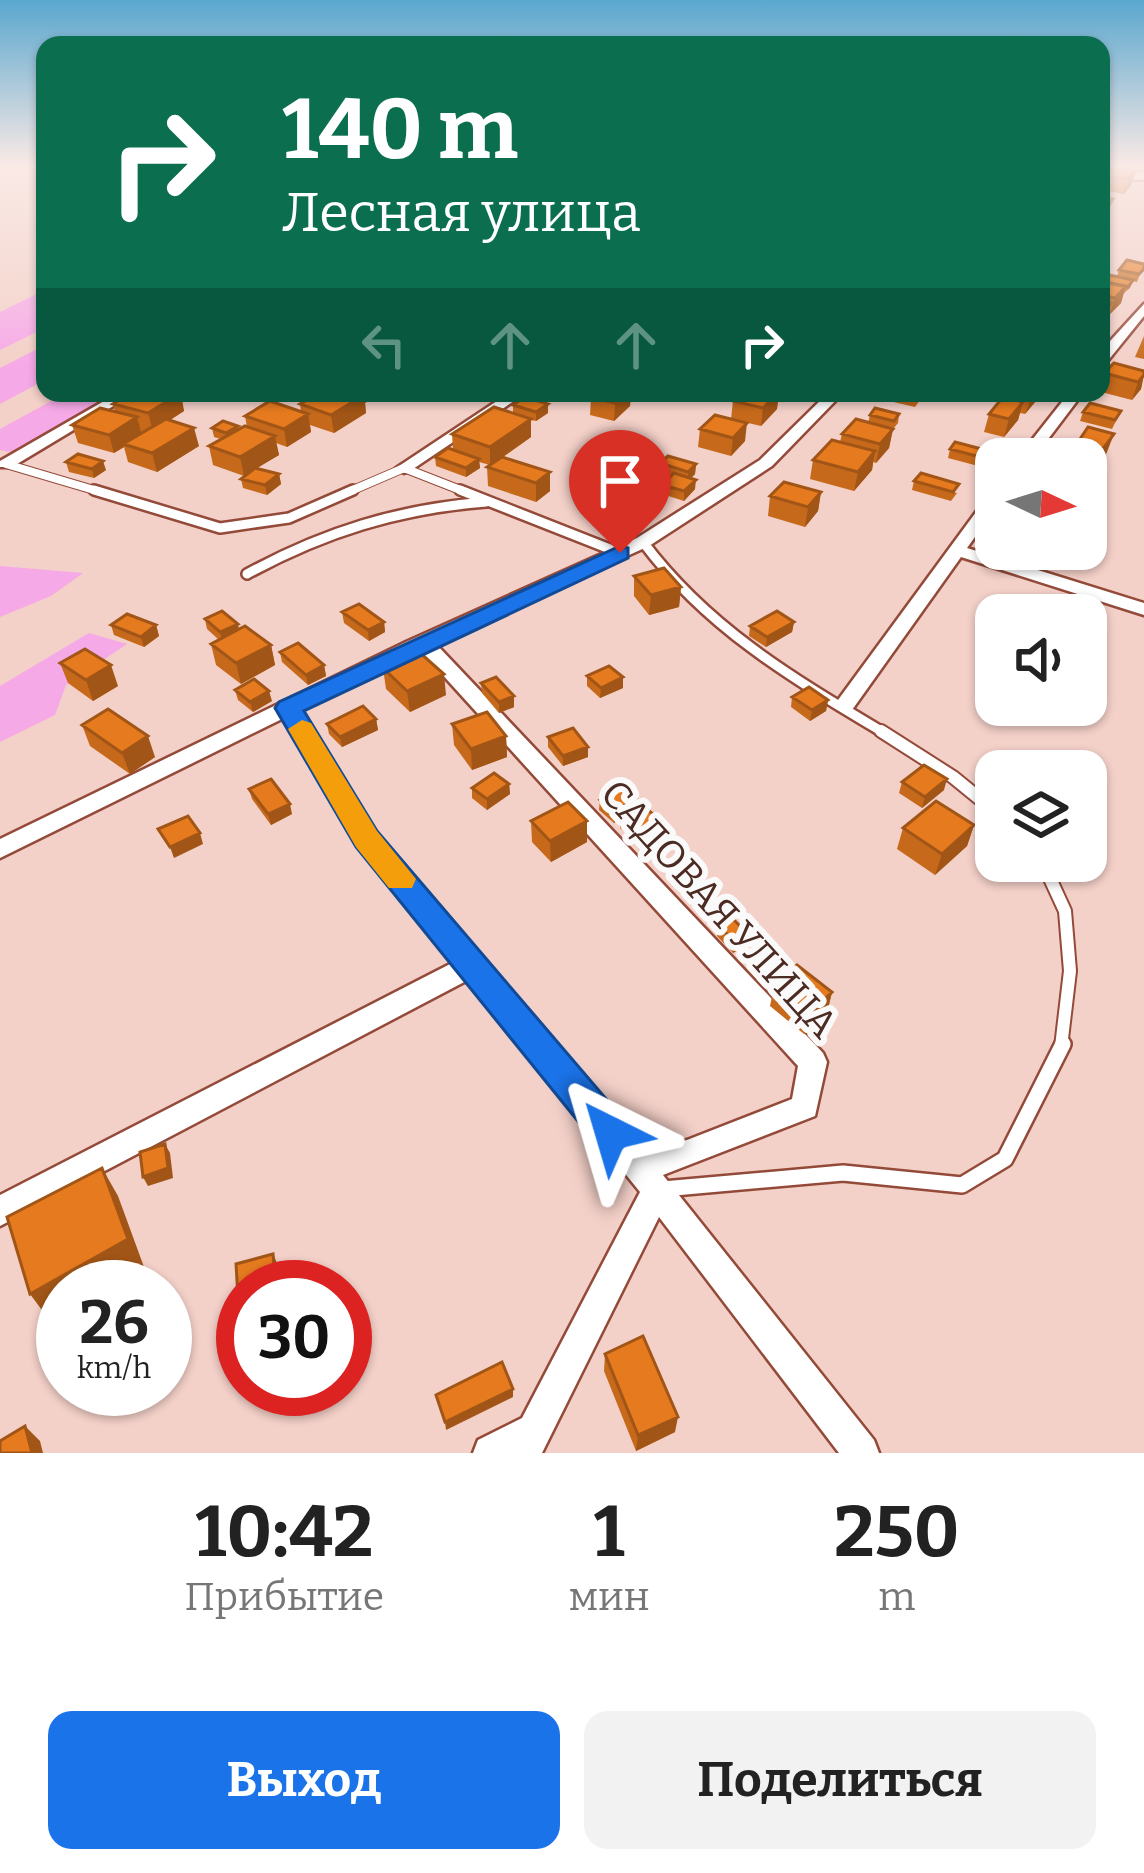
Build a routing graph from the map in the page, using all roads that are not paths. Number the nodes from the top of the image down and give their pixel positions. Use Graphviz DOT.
graph roads {
  1 [pos="1144,308"];
  2 [pos="1110,350"];
  3 [pos="113,402"];
  4 [pos="505,402"];
  5 [pos="827,402"];
  6 [pos="1069,402"];
  7 [pos="1041,438"];
  8 [pos="6,464"];
  9 [pos="404,468"];
  10 [pos="489,502"];
  11 [pos="975,528"];
  12 [pos="643,542"];
  13 [pos="960,551"];
  14 [pos="620,553"];
  15 [pos="247,574"];
  16 [pos="1144,609"];
  17 [pos="423,642"];
  18 [pos="845,705"];
  19 [pos="289,708"];
  20 [pos="975,792"];
  21 [pos="0,849"];
  22 [pos="1052,882"];
  23 [pos="472,965"];
  24 [pos="648,1178"];
  25 [pos="0,1210"];
  26 [pos="529,1442"];
  27 [pos="491,1453"];
  28 [pos="861,1453"];
  1 -- 2 [label="street"];
  3 -- 8 [label="street"];
  4 -- 9 [label="street"];
  5 -- 12 [label="street"];
  6 -- 7 [label="street"];
  8 -- 9 [label="lane"];
  9 -- 10 [label="lane"];
  10 -- 14 [label="lane"];
  10 -- 15 [label="lane"];
  11 -- 13 [label="street"];
  12 -- 14 [label="street"];
  12 -- 18 [label="lane"];
  13 -- 16 [label="street"];
  13 -- 18 [label="street"];
  14 -- 17 [label="street"];
  17 -- 19 [label="street"];
  17 -- 24 [label="street, САДОВАЯ УЛИЦА"];
  18 -- 20 [label="lane"];
  19 -- 21 [label="street"];
  19 -- 23 [label="street"];
  22 -- 24 [label="lane"];
  23 -- 24 [label="street"];
  23 -- 25 [label="street"];
  24 -- 26 [label="street"];
  24 -- 28 [label="street"];
  26 -- 27 [label="street"];
}
